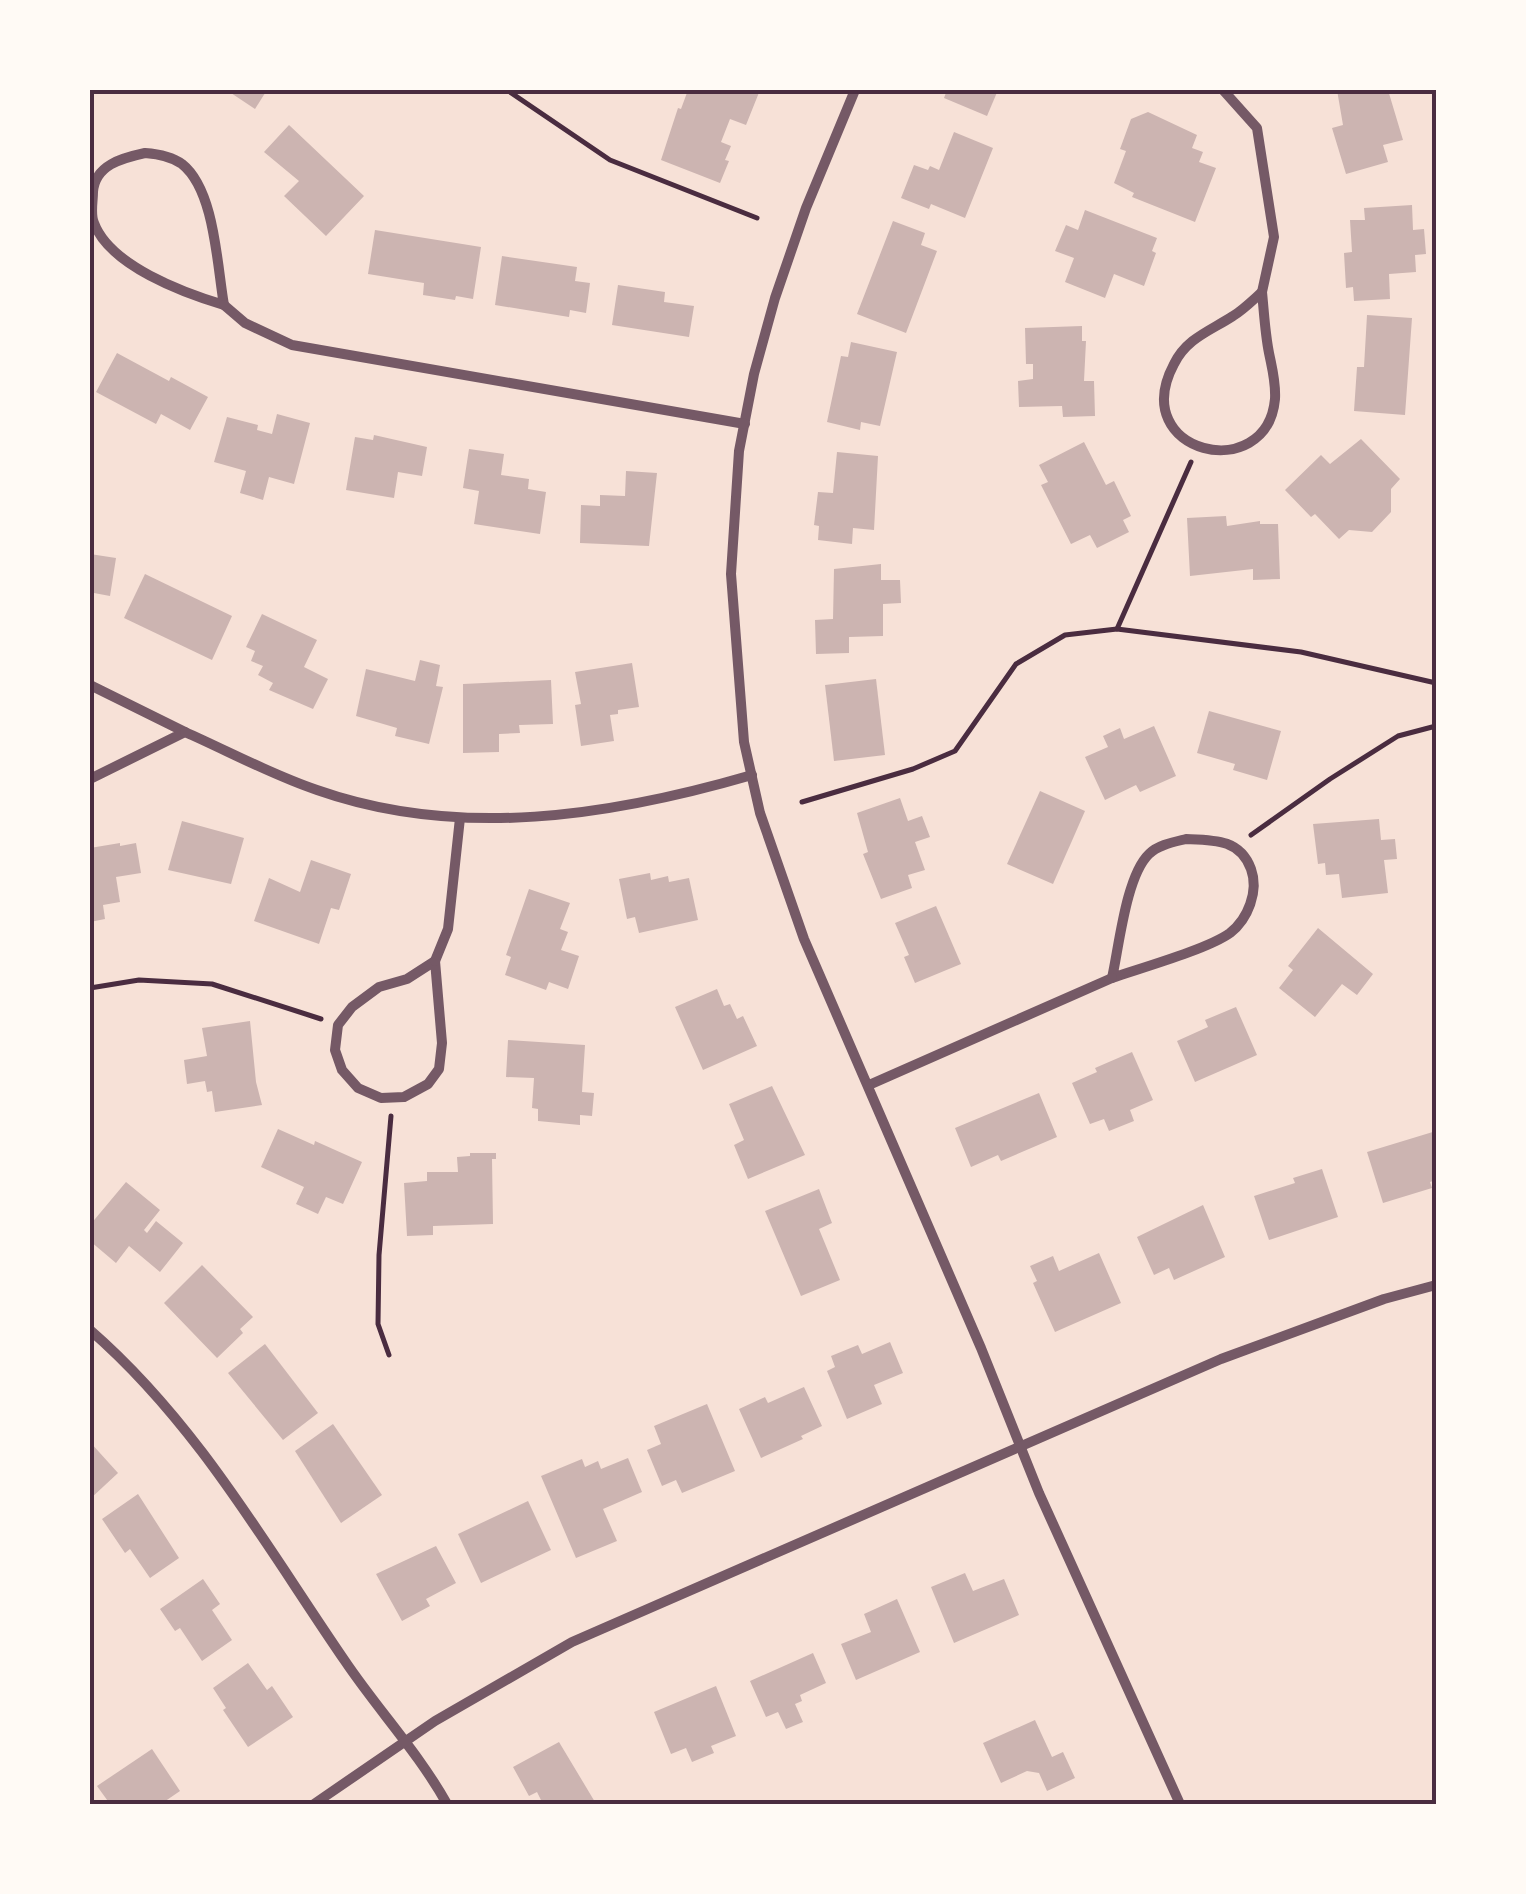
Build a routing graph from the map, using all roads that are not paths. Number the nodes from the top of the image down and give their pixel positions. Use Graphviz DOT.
graph roads {
  1 [pos="854,90"];
  2 [pos="1224,90"];
  3 [pos="1262,292"];
  4 [pos="224,306"];
  5 [pos="744,424"];
  6 [pos="90,686"];
  7 [pos="185,732"];
  8 [pos="752,775"];
  9 [pos="90,779"];
  10 [pos="460,818"];
  11 [pos="435,961"];
  12 [pos="1112,978"];
  13 [pos="869,1085"];
  14 [pos="1436,1285"];
  15 [pos="90,1330"];
  16 [pos="1020,1446"];
  17 [pos="406,1740"];
  18 [pos="314,1804"];
  19 [pos="447,1804"];
  20 [pos="1180,1804"];
  1 -- 5 [label="street"];
  2 -- 3 [label="street"];
  3 -- 3 [label="street"];
  4 -- 4 [label="street"];
  4 -- 5 [label="street"];
  5 -- 8 [label="street"];
  6 -- 7 [label="street"];
  7 -- 9 [label="street"];
  7 -- 10 [label="street"];
  8 -- 10 [label="street"];
  8 -- 13 [label="street"];
  10 -- 11 [label="street"];
  11 -- 11 [label="street"];
  12 -- 12 [label="street"];
  12 -- 13 [label="street"];
  13 -- 16 [label="street"];
  14 -- 16 [label="street"];
  15 -- 17 [label="street"];
  16 -- 17 [label="street"];
  16 -- 20 [label="street"];
  17 -- 18 [label="street"];
  17 -- 19 [label="street"];
}
